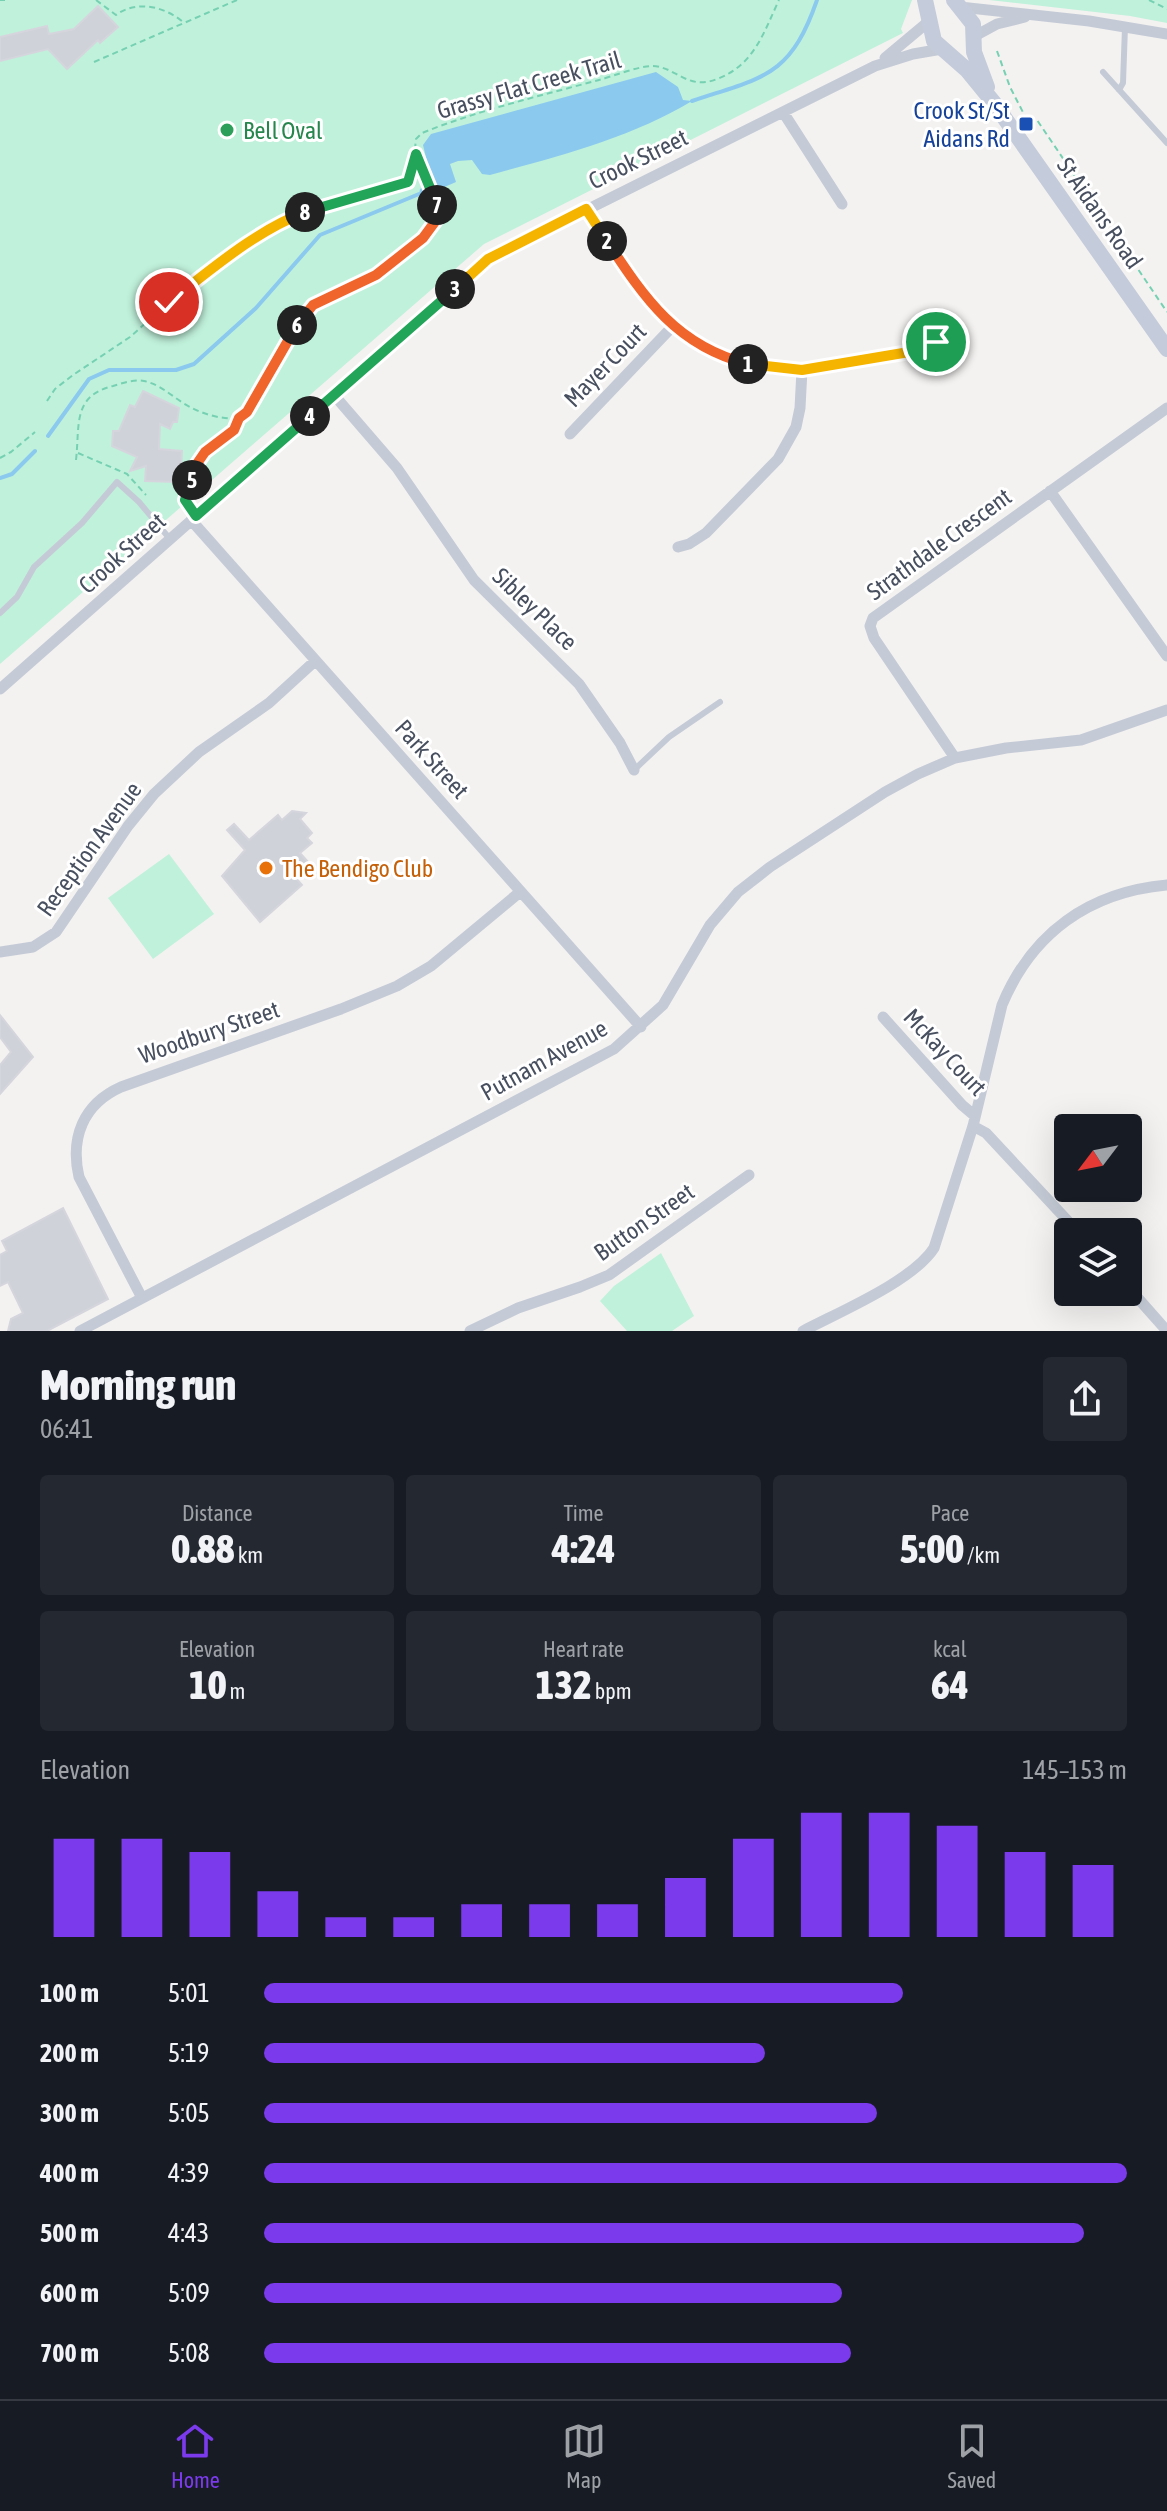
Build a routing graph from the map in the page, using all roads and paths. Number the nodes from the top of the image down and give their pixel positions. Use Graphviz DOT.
graph roads {
  1 [pos="0,0"];
  2 [pos="5,0"];
  3 [pos="96,0"];
  4 [pos="237,0"];
  5 [pos="779,0"];
  6 [pos="925,0"];
  7 [pos="1149,0"];
  8 [pos="958,4"];
  9 [pos="1167,9"];
  10 [pos="1034,15"];
  11 [pos="184,22"];
  12 [pos="929,22"];
  13 [pos="1125,27"];
  14 [pos="1167,34"];
  15 [pos="973,38"];
  16 [pos="943,50"];
  17 [pos="997,51"];
  18 [pos="94,62"];
  19 [pos="875,66"];
  20 [pos="1103,72"];
  21 [pos="1119,90"];
  22 [pos="994,103"];
  23 [pos="783,112"];
  24 [pos="1167,143"];
  25 [pos="416,154"];
  26 [pos="842,204"];
  27 [pos="586,209"];
  28 [pos="1167,312"];
  29 [pos="673,326"];
  30 [pos="946,336"];
  31 [pos="1167,349"];
  32 [pos="802,370"];
  33 [pos="334,395"];
  34 [pos="47,401"];
  35 [pos="1167,408"];
  36 [pos="239,418"];
  37 [pos="35,432"];
  38 [pos="570,434"];
  39 [pos="77,452"];
  40 [pos="0,458"];
  41 [pos="76,460"];
  42 [pos="1050,491"];
  43 [pos="147,496"];
  44 [pos="194,518"];
  45 [pos="170,539"];
  46 [pos="678,547"];
  47 [pos="0,613"];
  48 [pos="1167,656"];
  49 [pos="315,661"];
  50 [pos="0,689"];
  51 [pos="1167,700"];
  52 [pos="720,702"];
  53 [pos="1167,710"];
  54 [pos="1153,714"];
  55 [pos="955,758"];
  56 [pos="634,770"];
  57 [pos="1167,885"];
  58 [pos="520,892"];
  59 [pos="0,952"];
  60 [pos="883,1017"];
  61 [pos="641,1027"];
  62 [pos="974,1121"];
  63 [pos="749,1175"];
  64 [pos="1065,1218"];
  65 [pos="142,1298"];
  66 [pos="1142,1303"];
  67 [pos="80,1331"];
  68 [pos="470,1331"];
  69 [pos="803,1331"];
  70 [pos="1167,1331"];
  1 -- 2 [label="path"];
  3 -- 11 [label="path"];
  4 -- 11 [label="path"];
  5 -- 25 [label="path, Grassy Flat Creek Trail"];
  6 -- 12 [label="street"];
  7 -- 9 [label="path"];
  8 -- 10 [label="street"];
  8 -- 12 [label="street"];
  8 -- 15 [label="street"];
  10 -- 13 [label="street"];
  10 -- 15 [label="street"];
  11 -- 18 [label="path"];
  12 -- 16 [label="street"];
  12 -- 19 [label="street, Crook Street"];
  13 -- 14 [label="street"];
  13 -- 21 [label="lane"];
  15 -- 16 [label="street"];
  15 -- 22 [label="street, St Aidans Road"];
  16 -- 19 [label="street, Crook Street"];
  16 -- 22 [label="street, St Aidans Road"];
  17 -- 28 [label="path"];
  19 -- 23 [label="street, Crook Street"];
  20 -- 21 [label="lane"];
  21 -- 24 [label="lane"];
  22 -- 31 [label="street, St Aidans Road"];
  23 -- 26 [label="street"];
  23 -- 27 [label="street, Crook Street"];
  25 -- 34 [label="path"];
  25 -- 36 [label="path"];
  27 -- 29 [label="street"];
  27 -- 33 [label="street, Crook Street"];
  29 -- 32 [label="street"];
  29 -- 38 [label="street, Mayer Court"];
  30 -- 32 [label="street"];
  32 -- 46 [label="street"];
  33 -- 44 [label="street, Crook Street"];
  33 -- 56 [label="street, Sibley Place"];
  35 -- 42 [label="street, Strathdale Crescent"];
  36 -- 39 [label="path"];
  36 -- 44 [label="path"];
  37 -- 40 [label="path"];
  39 -- 41 [label="path"];
  39 -- 43 [label="path"];
  42 -- 48 [label="street"];
  42 -- 55 [label="street, Strathdale Crescent"];
  44 -- 45 [label="street, Crook Street"];
  44 -- 49 [label="street, Park Street"];
  45 -- 47 [label="lane"];
  45 -- 50 [label="street, Crook Street"];
  49 -- 58 [label="street, Park Street"];
  49 -- 59 [label="street, Reception Avenue"];
  51 -- 54 [label="street, Putnam Avenue"];
  52 -- 56 [label="lane, Sibley Place"];
  53 -- 54 [label="street, Putnam Avenue"];
  54 -- 55 [label="street, Putnam Avenue"];
  55 -- 61 [label="street, Putnam Avenue"];
  57 -- 62 [label="street"];
  58 -- 61 [label="street, Park Street"];
  58 -- 65 [label="street, Woodbury Street"];
  60 -- 62 [label="street, McKay Court"];
  61 -- 65 [label="street, Putnam Avenue"];
  62 -- 64 [label="street, McKay Court"];
  62 -- 69 [label="street"];
  63 -- 68 [label="street, Button Street"];
  65 -- 67 [label="street, Putnam Avenue"];
  66 -- 70 [label="street"];
}
